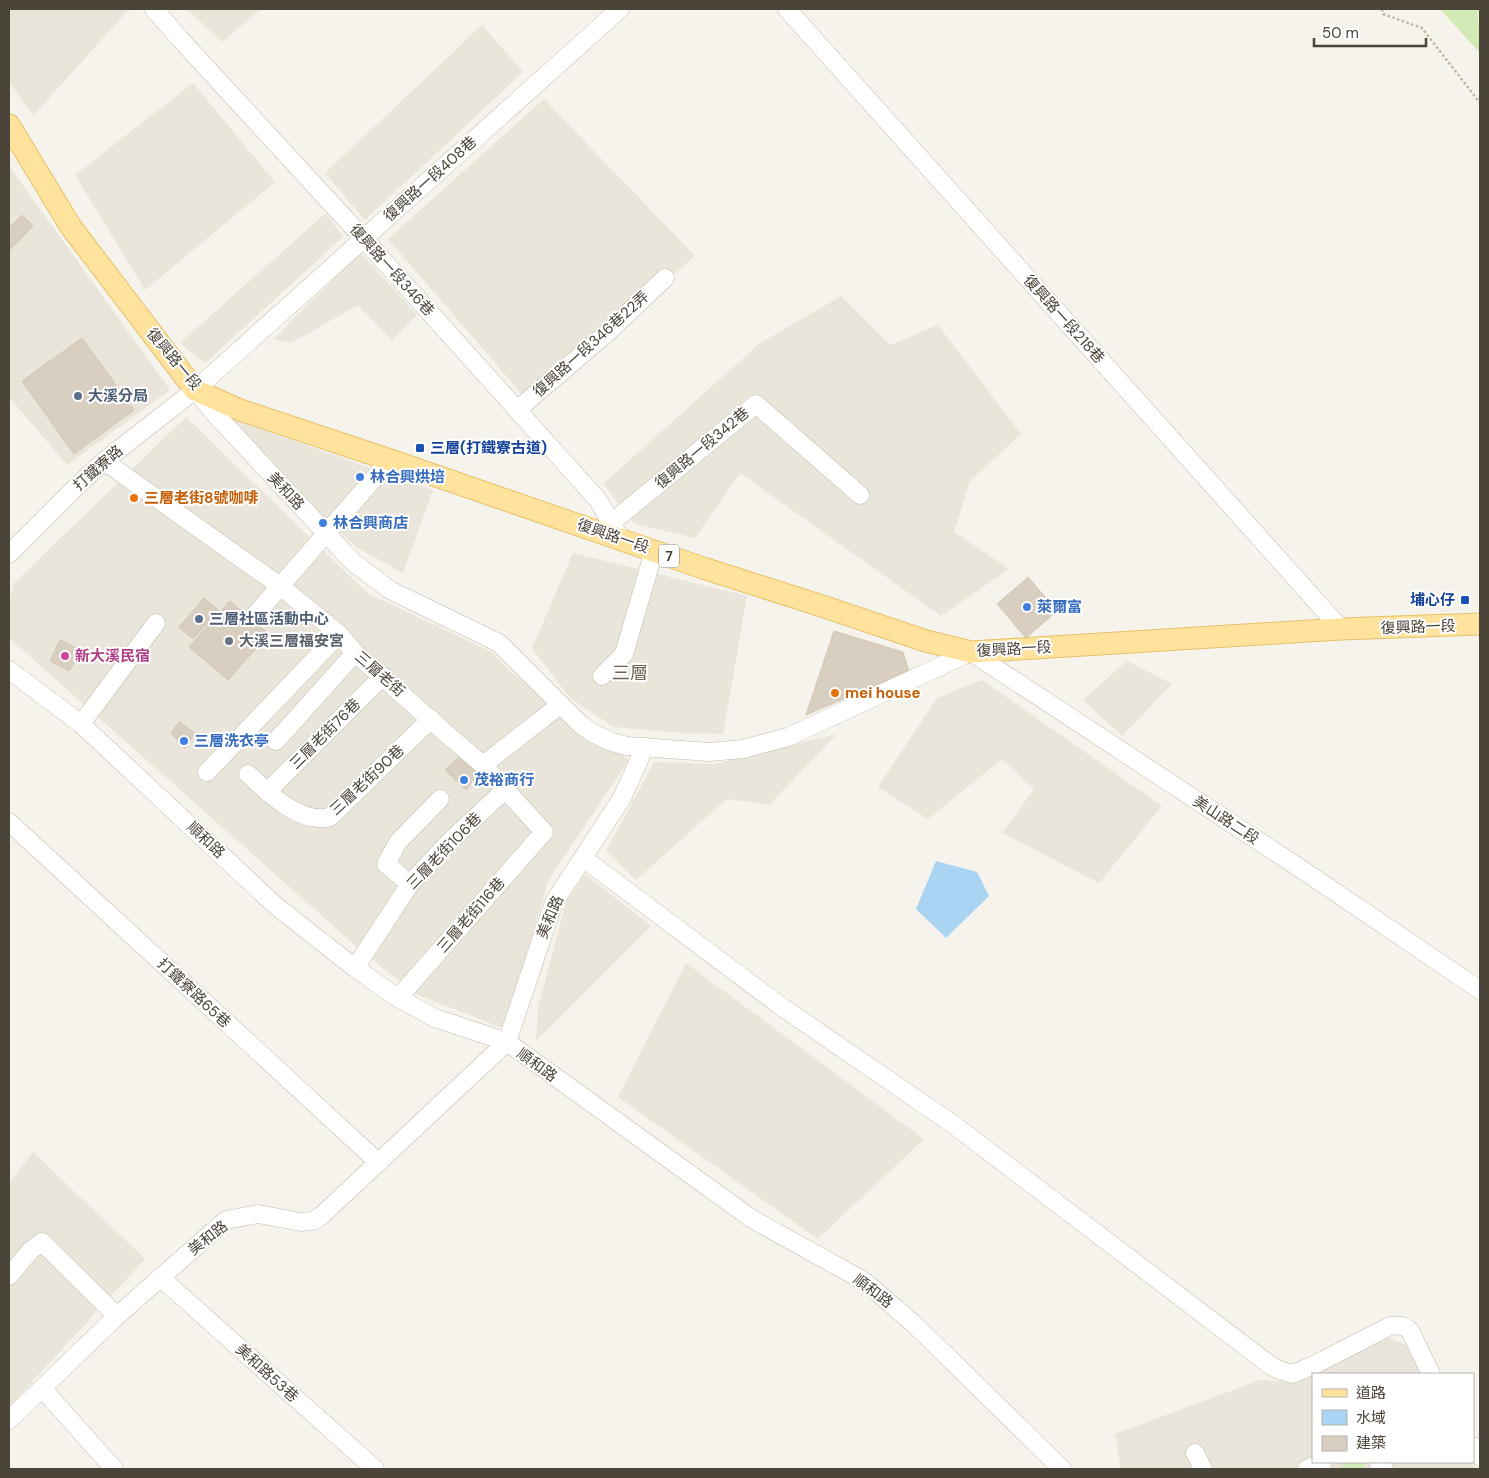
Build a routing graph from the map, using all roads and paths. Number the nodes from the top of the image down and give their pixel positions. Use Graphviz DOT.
graph roads {
  1 [pos="154,9"];
  2 [pos="620,9"];
  3 [pos="787,9"];
  4 [pos="1382,9"];
  5 [pos="1480,103"];
  6 [pos="9,125"];
  7 [pos="363,238"];
  8 [pos="665,278"];
  9 [pos="195,390"];
  10 [pos="517,410"];
  11 [pos="390,460"];
  12 [pos="104,461"];
  13 [pos="860,495"];
  14 [pos="616,531"];
  15 [pos="325,534"];
  16 [pos="654,551"];
  17 [pos="9,554"];
  18 [pos="280,586"];
  19 [pos="256,614"];
  20 [pos="156,623"];
  21 [pos="1480,624"];
  22 [pos="1341,629"];
  23 [pos="339,634"];
  24 [pos="971,652"];
  25 [pos="355,653"];
  26 [pos="9,670"];
  27 [pos="382,676"];
  28 [pos="602,676"];
  29 [pos="560,705"];
  30 [pos="431,720"];
  31 [pos="81,724"];
  32 [pos="276,741"];
  33 [pos="645,747"];
  34 [pos="483,765"];
  35 [pos="207,772"];
  36 [pos="248,774"];
  37 [pos="506,789"];
  38 [pos="267,792"];
  39 [pos="440,799"];
  40 [pos="9,822"];
  41 [pos="544,832"];
  42 [pos="583,858"];
  43 [pos="410,884"];
  44 [pos="355,968"];
  45 [pos="1480,990"];
  46 [pos="398,998"];
  47 [pos="507,1042"];
  48 [pos="379,1163"];
  49 [pos="9,1276"];
  50 [pos="160,1277"];
  51 [pos="117,1316"];
  52 [pos="1431,1373"];
  53 [pos="42,1388"];
  54 [pos="9,1420"];
  55 [pos="1195,1454"];
  56 [pos="1321,1463"];
  57 [pos="114,1469"];
  58 [pos="375,1469"];
  59 [pos="1062,1469"];
  60 [pos="1203,1469"];
  61 [pos="1307,1469"];
  1 -- 7 [label="street, 復興路一段346巷"];
  2 -- 7 [label="street, 復興路一段408巷"];
  3 -- 22 [label="street, 復興路一段218巷"];
  4 -- 5 [label="path"];
  6 -- 9 [label="main road, 復興路一段 / 7"];
  7 -- 9 [label="street, 復興路一段408巷"];
  7 -- 10 [label="street, 復興路一段346巷"];
  8 -- 10 [label="street, 復興路一段346巷22弄"];
  9 -- 11 [label="main road, 復興路一段 / 7"];
  9 -- 12 [label="street, 打鐵寮路"];
  9 -- 15 [label="street, 美和路"];
  10 -- 14 [label="street, 復興路一段346巷"];
  11 -- 14 [label="main road, 復興路一段 / 7"];
  11 -- 15 [label="street"];
  12 -- 17 [label="street, 打鐵寮路"];
  12 -- 18 [label="street, 三層老街"];
  13 -- 14 [label="street, 復興路一段342巷"];
  14 -- 16 [label="main road, 復興路一段 / 7"];
  15 -- 18 [label="street"];
  15 -- 29 [label="street, 美和路"];
  16 -- 24 [label="main road, 復興路一段 / 7"];
  16 -- 28 [label="street"];
  18 -- 19 [label="street"];
  18 -- 23 [label="street, 三層老街"];
  20 -- 31 [label="street"];
  21 -- 22 [label="main road, 復興路一段 / 7"];
  22 -- 24 [label="main road, 復興路一段 / 7"];
  23 -- 25 [label="street, 三層老街"];
  23 -- 35 [label="street"];
  24 -- 33 [label="street"];
  24 -- 45 [label="street, 美山路二段"];
  25 -- 27 [label="street, 三層老街"];
  25 -- 32 [label="street"];
  26 -- 31 [label="street, 順和路"];
  27 -- 30 [label="street, 三層老街"];
  27 -- 38 [label="street, 三層老街76巷"];
  29 -- 33 [label="street, 美和路"];
  29 -- 34 [label="street"];
  30 -- 34 [label="street, 三層老街"];
  30 -- 38 [label="street, 三層老街90巷"];
  31 -- 44 [label="street, 順和路"];
  33 -- 42 [label="street, 美和路"];
  34 -- 37 [label="street, 三層老街"];
  36 -- 38 [label="street, 三層老街90巷"];
  37 -- 41 [label="street, 三層老街"];
  37 -- 43 [label="street, 三層老街106巷"];
  39 -- 43 [label="street"];
  40 -- 48 [label="street, 打鐵寮路65巷"];
  41 -- 46 [label="street, 三層老街116巷"];
  42 -- 47 [label="street, 美和路"];
  42 -- 52 [label="street"];
  43 -- 44 [label="street, 三層老街106巷"];
  44 -- 46 [label="street, 順和路"];
  46 -- 47 [label="street, 順和路"];
  47 -- 48 [label="street, 美和路"];
  47 -- 59 [label="street, 順和路"];
  48 -- 50 [label="street, 美和路"];
  49 -- 51 [label="street"];
  50 -- 51 [label="street, 美和路"];
  50 -- 58 [label="street, 美和路53巷"];
  51 -- 53 [label="street, 美和路"];
  53 -- 54 [label="street, 美和路"];
  53 -- 57 [label="street"];
  55 -- 60 [label="street"];
  56 -- 61 [label="street"];
}
